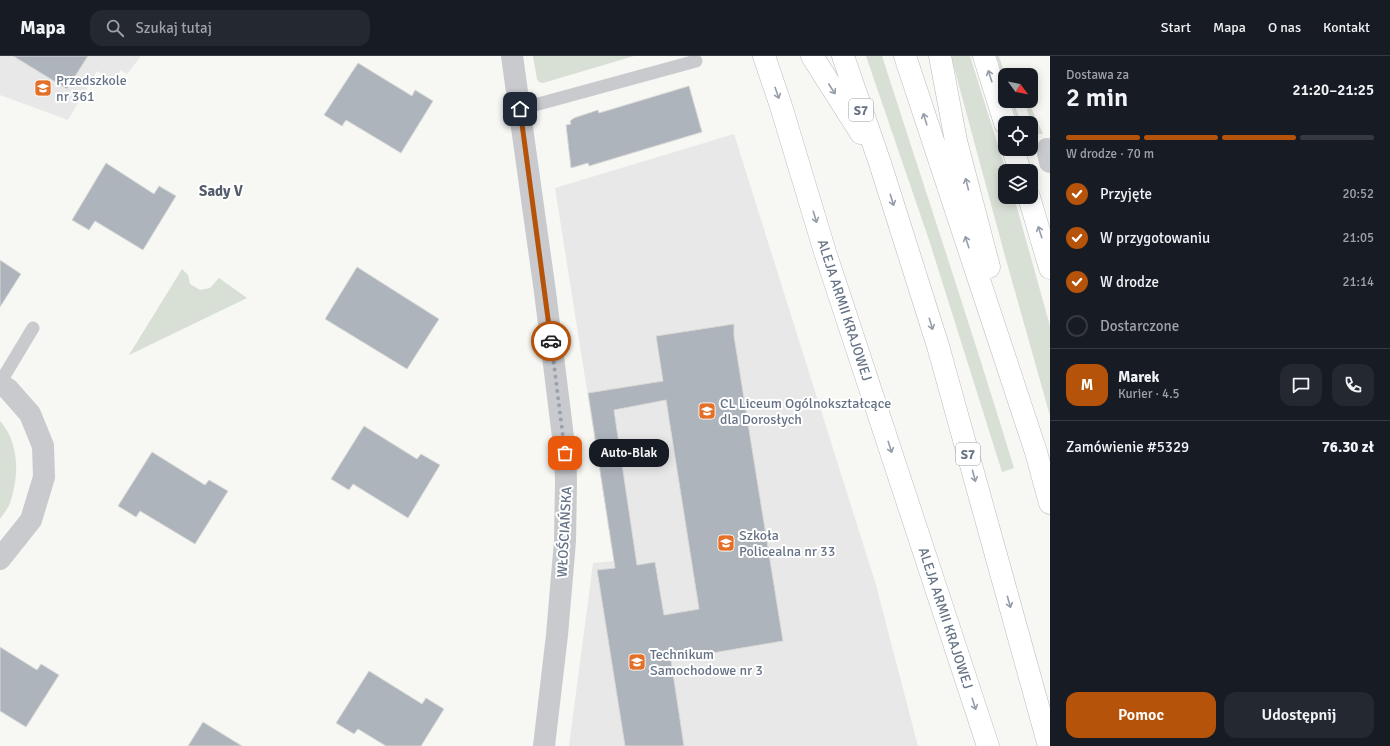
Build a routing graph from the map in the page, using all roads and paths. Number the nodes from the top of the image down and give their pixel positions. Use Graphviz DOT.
graph roads {
  1 [pos="512,56"];
  2 [pos="764,56"];
  3 [pos="812,56"];
  4 [pos="843,56"];
  5 [pos="904,56"];
  6 [pos="940,56"];
  7 [pos="984,56"];
  8 [pos="696,61"];
  9 [pos="520,109"];
  10 [pos="1003,116"];
  11 [pos="880,163"];
  12 [pos="1031,204"];
  13 [pos="1050,268"];
  14 [pos="33,328"];
  15 [pos="0,384"];
  16 [pos="1036,452"];
  17 [pos="1050,503"];
  18 [pos="0,559"];
  19 [pos="544,746"];
  20 [pos="988,746"];
  21 [pos="1049,746"];
  1 -- 9 [label="street, WŁOŚCIAŃSKA"];
  2 -- 20 [label="main road, ALEJA ARMII KRAJOWEJ, one-way"];
  3 -- 11 [label="main road, one-way"];
  4 -- 11 [label="main road, S7"];
  16 -- 5 [label="main road, one-way"];
  16 -- 6 [label="main road, one-way"];
  10 -- 7 [label="main road, one-way"];
  8 -- 9 [label="lane"];
  9 -- 19 [label="street, WŁOŚCIAŃSKA"];
  11 -- 21 [label="main road, S7, one-way"];
  13 -- 12 [label="main road, one-way"];
  14 -- 15 [label="lane"];
  15 -- 18 [label="street"];
  16 -- 17 [label="main road"];
}
